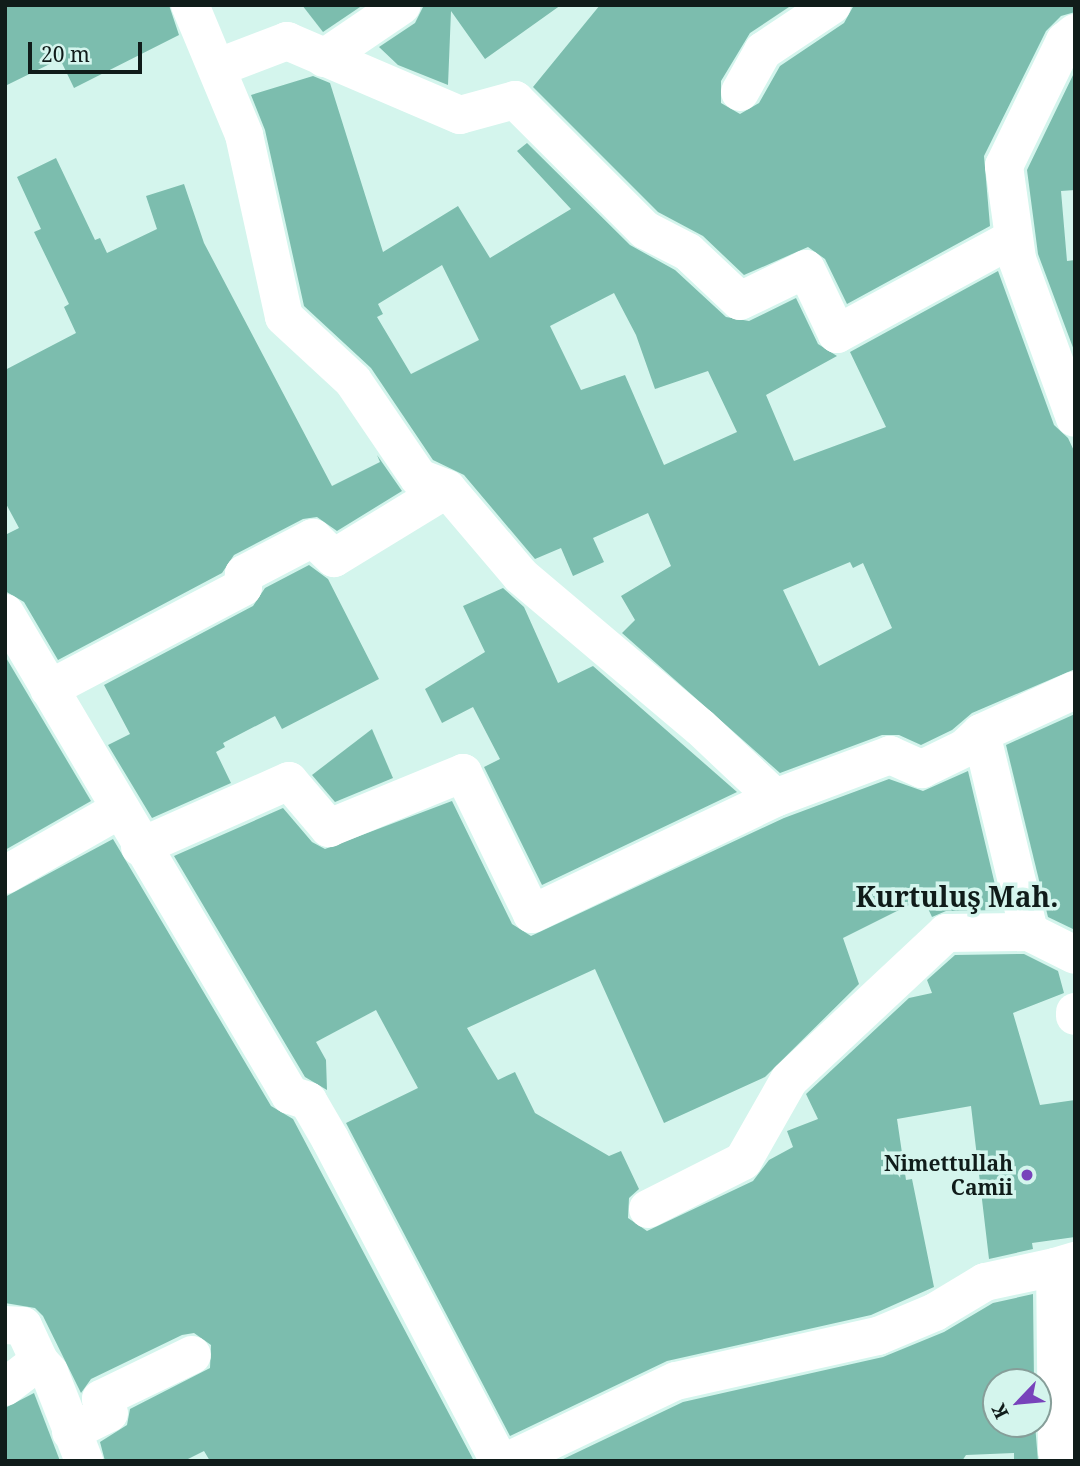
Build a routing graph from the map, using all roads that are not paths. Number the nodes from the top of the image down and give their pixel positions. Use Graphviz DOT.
graph roads {
  1 [pos="190,5"];
  2 [pos="402,5"];
  3 [pos="832,5"];
  4 [pos="1075,33"];
  5 [pos="324,58"];
  6 [pos="219,67"];
  7 [pos="740,92"];
  8 [pos="1014,238"];
  9 [pos="1075,418"];
  10 [pos="447,489"];
  11 [pos="5,613"];
  12 [pos="49,689"];
  13 [pos="1075,690"];
  14 [pos="981,733"];
  15 [pos="775,798"];
  16 [pos="119,810"];
  17 [pos="140,847"];
  18 [pos="5,875"];
  19 [pos="1028,932"];
  20 [pos="1075,955"];
  21 [pos="648,1209"];
  22 [pos="1065,1264"];
  23 [pos="5,1325"];
  24 [pos="192,1355"];
  25 [pos="39,1361"];
  26 [pos="5,1387"];
  27 [pos="78,1446"];
  28 [pos="499,1461"];
  29 [pos="508,1461"];
  30 [pos="1063,1461"];
  1 -- 6 [label="street"];
  2 -- 5 [label="street"];
  3 -- 7 [label="street"];
  4 -- 8 [label="street"];
  5 -- 6 [label="street"];
  5 -- 8 [label="street"];
  6 -- 10 [label="street"];
  8 -- 9 [label="street"];
  10 -- 12 [label="street"];
  10 -- 15 [label="street"];
  11 -- 12 [label="street"];
  12 -- 16 [label="street"];
  13 -- 14 [label="street"];
  14 -- 15 [label="street"];
  14 -- 19 [label="street"];
  15 -- 17 [label="street"];
  16 -- 17 [label="street"];
  16 -- 18 [label="street"];
  17 -- 28 [label="street"];
  19 -- 20 [label="street"];
  19 -- 21 [label="street"];
  22 -- 29 [label="street"];
  22 -- 30 [label="street"];
  23 -- 25 [label="street"];
  24 -- 27 [label="street"];
  25 -- 26 [label="street"];
  25 -- 27 [label="street"];
}
